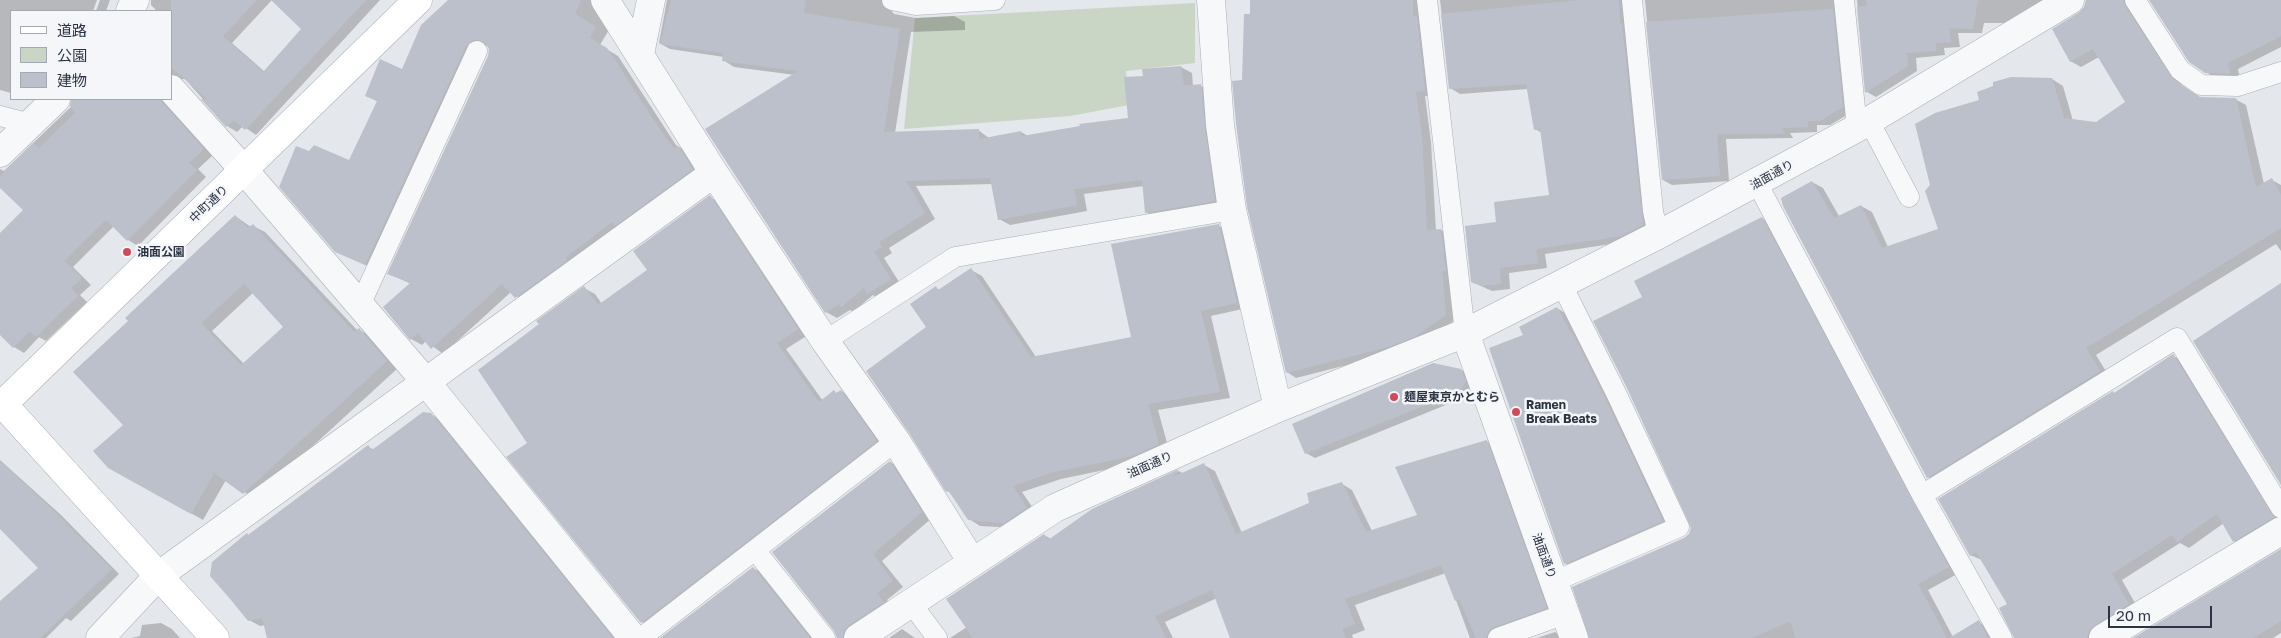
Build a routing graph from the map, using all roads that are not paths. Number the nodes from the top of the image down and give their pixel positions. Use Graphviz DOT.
graph roads {
  1 [pos="418,0"];
  2 [pos="605,0"];
  3 [pos="651,0"];
  4 [pos="892,0"];
  5 [pos="994,0"];
  6 [pos="1211,0"];
  7 [pos="1632,0"];
  8 [pos="1844,0"];
  9 [pos="2136,0"];
  10 [pos="1432,1"];
  11 [pos="2060,3"];
  12 [pos="478,51"];
  13 [pos="640,54"];
  14 [pos="2281,72"];
  15 [pos="172,90"];
  16 [pos="55,100"];
  17 [pos="0,116"];
  18 [pos="30,124"];
  19 [pos="1863,124"];
  20 [pos="0,153"];
  21 [pos="244,170"];
  22 [pos="714,173"];
  23 [pos="1757,183"];
  24 [pos="1909,197"];
  25 [pos="1232,210"];
  26 [pos="1658,235"];
  27 [pos="1561,284"];
  28 [pos="360,305"];
  29 [pos="1464,333"];
  30 [pos="826,341"];
  31 [pos="426,382"];
  32 [pos="1,404"];
  33 [pos="1278,408"];
  34 [pos="896,441"];
  35 [pos="1922,495"];
  36 [pos="2281,508"];
  37 [pos="2281,531"];
  38 [pos="755,550"];
  39 [pos="972,562"];
  40 [pos="158,576"];
  41 [pos="1554,582"];
  42 [pos="911,603"];
  43 [pos="1570,626"];
  44 [pos="100,638"];
  45 [pos="215,638"];
  46 [pos="633,638"];
  47 [pos="641,638"];
  48 [pos="825,638"];
  49 [pos="858,638"];
  50 [pos="937,638"];
  51 [pos="1498,638"];
  52 [pos="2002,638"];
  53 [pos="2103,638"];
  1 -- 21 [label="street, 中町通り"];
  2 -- 13 [label="street"];
  3 -- 13 [label="street"];
  4 -- 5 [label="lane"];
  6 -- 25 [label="street"];
  7 -- 26 [label="lane"];
  8 -- 19 [label="lane"];
  9 -- 14 [label="lane"];
  10 -- 29 [label="lane"];
  11 -- 19 [label="street, 油面通り"];
  12 -- 28 [label="lane"];
  13 -- 22 [label="street"];
  15 -- 21 [label="street"];
  16 -- 18 [label="street"];
  17 -- 18 [label="lane"];
  18 -- 20 [label="street"];
  19 -- 23 [label="street, 油面通り"];
  19 -- 24 [label="lane"];
  21 -- 28 [label="street"];
  21 -- 32 [label="street, 中町通り"];
  22 -- 30 [label="street"];
  22 -- 31 [label="street"];
  23 -- 26 [label="street, 油面通り"];
  23 -- 35 [label="lane"];
  25 -- 30 [label="lane"];
  25 -- 33 [label="street"];
  26 -- 27 [label="street, 油面通り"];
  27 -- 29 [label="street, 油面通り"];
  27 -- 41 [label="lane"];
  28 -- 31 [label="street"];
  29 -- 33 [label="street, 油面通り"];
  29 -- 41 [label="street, 油面通り"];
  30 -- 34 [label="street"];
  31 -- 40 [label="street"];
  31 -- 46 [label="street"];
  32 -- 40 [label="street"];
  33 -- 39 [label="street, 油面通り"];
  34 -- 38 [label="lane"];
  34 -- 39 [label="street"];
  35 -- 36 [label="lane"];
  35 -- 52 [label="lane"];
  37 -- 53 [label="street"];
  38 -- 47 [label="lane"];
  38 -- 48 [label="lane"];
  39 -- 42 [label="street, 油面通り"];
  40 -- 44 [label="street"];
  40 -- 45 [label="street"];
  41 -- 43 [label="street, 油面通り"];
  42 -- 49 [label="street, 油面通り"];
  42 -- 50 [label="lane"];
  43 -- 51 [label="lane"];
}
